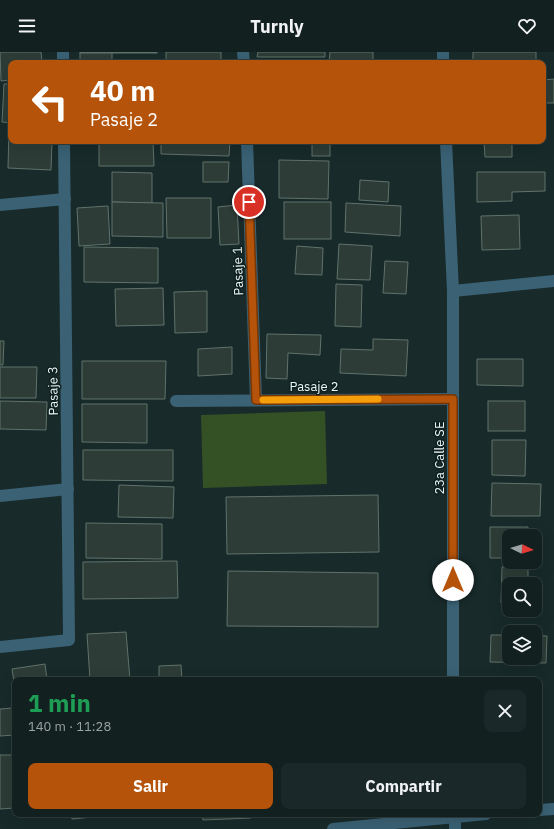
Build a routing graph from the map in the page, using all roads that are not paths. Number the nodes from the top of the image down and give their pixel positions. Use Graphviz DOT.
graph roads {
  1 [pos="64,144"];
  2 [pos="247,144"];
  3 [pos="446,144"];
  4 [pos="65,199"];
  5 [pos="0,205"];
  6 [pos="554,281"];
  7 [pos="452,291"];
  8 [pos="453,399"];
  9 [pos="256,400"];
  10 [pos="176,401"];
  11 [pos="68,489"];
  12 [pos="0,496"];
  13 [pos="0,647"];
  14 [pos="453,677"];
  15 [pos="554,809"];
  16 [pos="542,810"];
  17 [pos="438,817"];
  18 [pos="455,817"];
  19 [pos="333,829"];
  20 [pos="455,829"];
  1 -- 4 [label="street, Pasaje 3"];
  2 -- 9 [label="street, Pasaje 1"];
  3 -- 7 [label="street, 23a Calle SE"];
  4 -- 5 [label="street"];
  4 -- 11 [label="street, Pasaje 3"];
  6 -- 7 [label="street"];
  7 -- 8 [label="street, 23a Calle SE"];
  8 -- 9 [label="street, Pasaje 2"];
  8 -- 14 [label="street, 23a Calle SE"];
  9 -- 10 [label="street, Pasaje 2"];
  11 -- 12 [label="street"];
  11 -- 13 [label="street, Pasaje 3"];
  15 -- 16 [label="street"];
  17 -- 19 [label="street"];
  18 -- 20 [label="street"];
}
